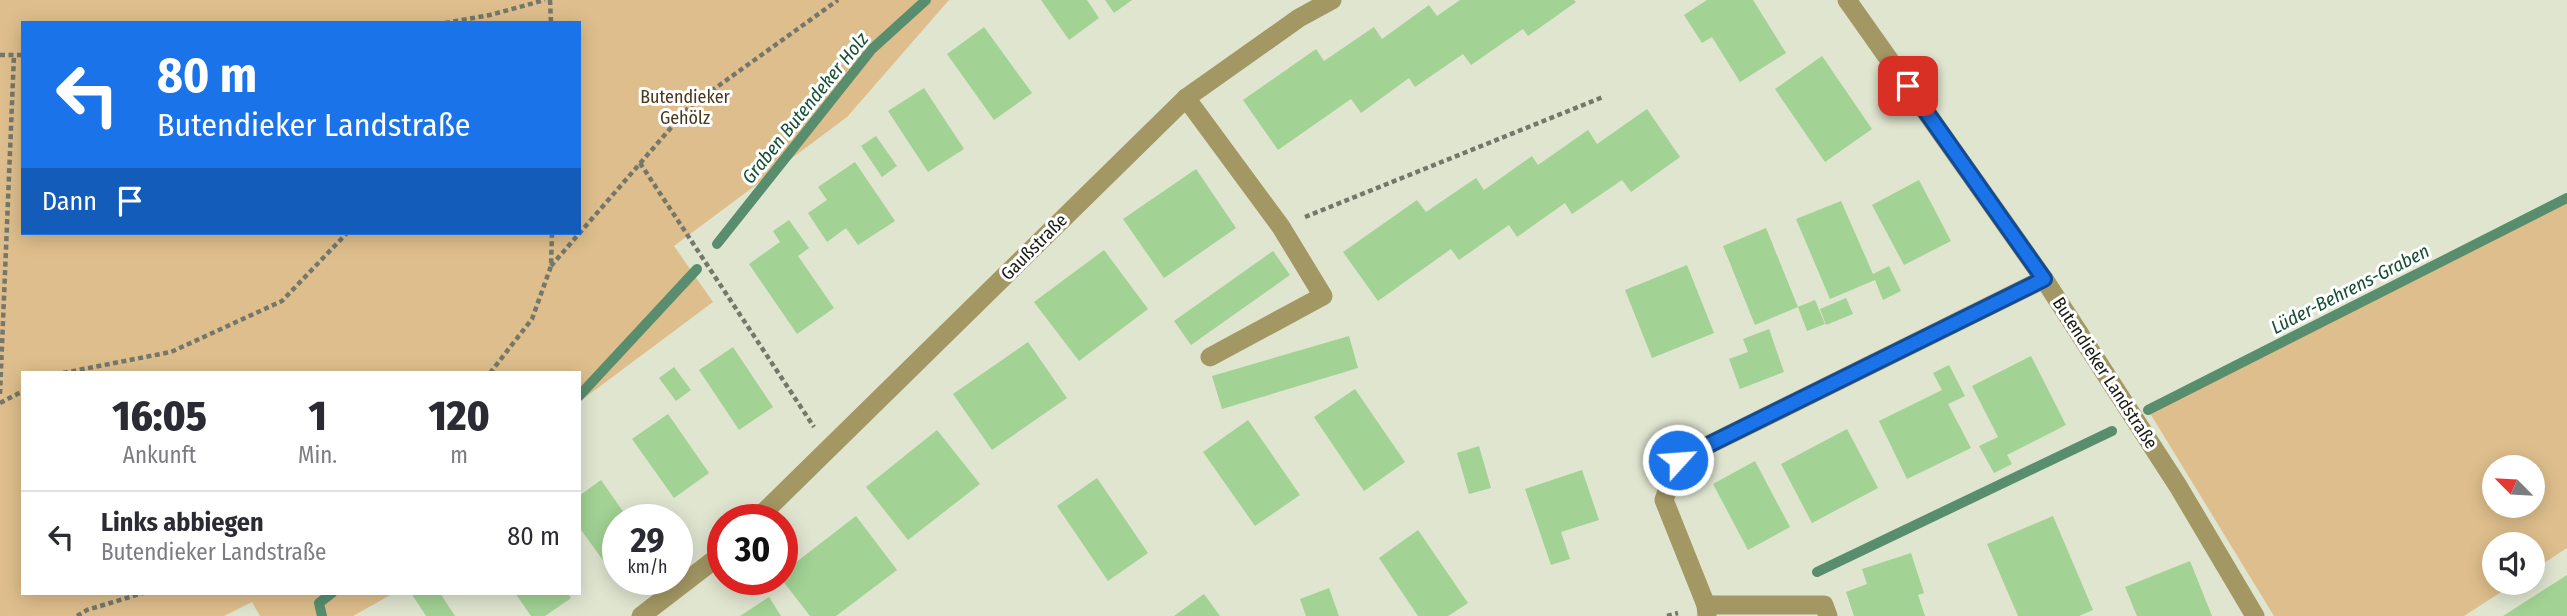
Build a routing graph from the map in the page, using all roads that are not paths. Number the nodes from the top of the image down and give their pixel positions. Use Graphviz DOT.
graph roads {
  1 [pos="1332,0"];
  2 [pos="1847,0"];
  3 [pos="1186,98"];
  4 [pos="2044,279"];
  5 [pos="1210,357"];
  6 [pos="773,504"];
  7 [pos="707,564"];
  8 [pos="1706,610"];
  9 [pos="641,616"];
  10 [pos="1828,616"];
  11 [pos="2255,616"];
  1 -- 3 [label="street, Gaußstraße"];
  2 -- 4 [label="street, Butendieker Landstraße"];
  3 -- 5 [label="street"];
  3 -- 6 [label="street, Gaußstraße"];
  4 -- 8 [label="street"];
  4 -- 11 [label="street, Butendieker Landstraße"];
  7 -- 9 [label="street"];
  8 -- 10 [label="street"];
}
